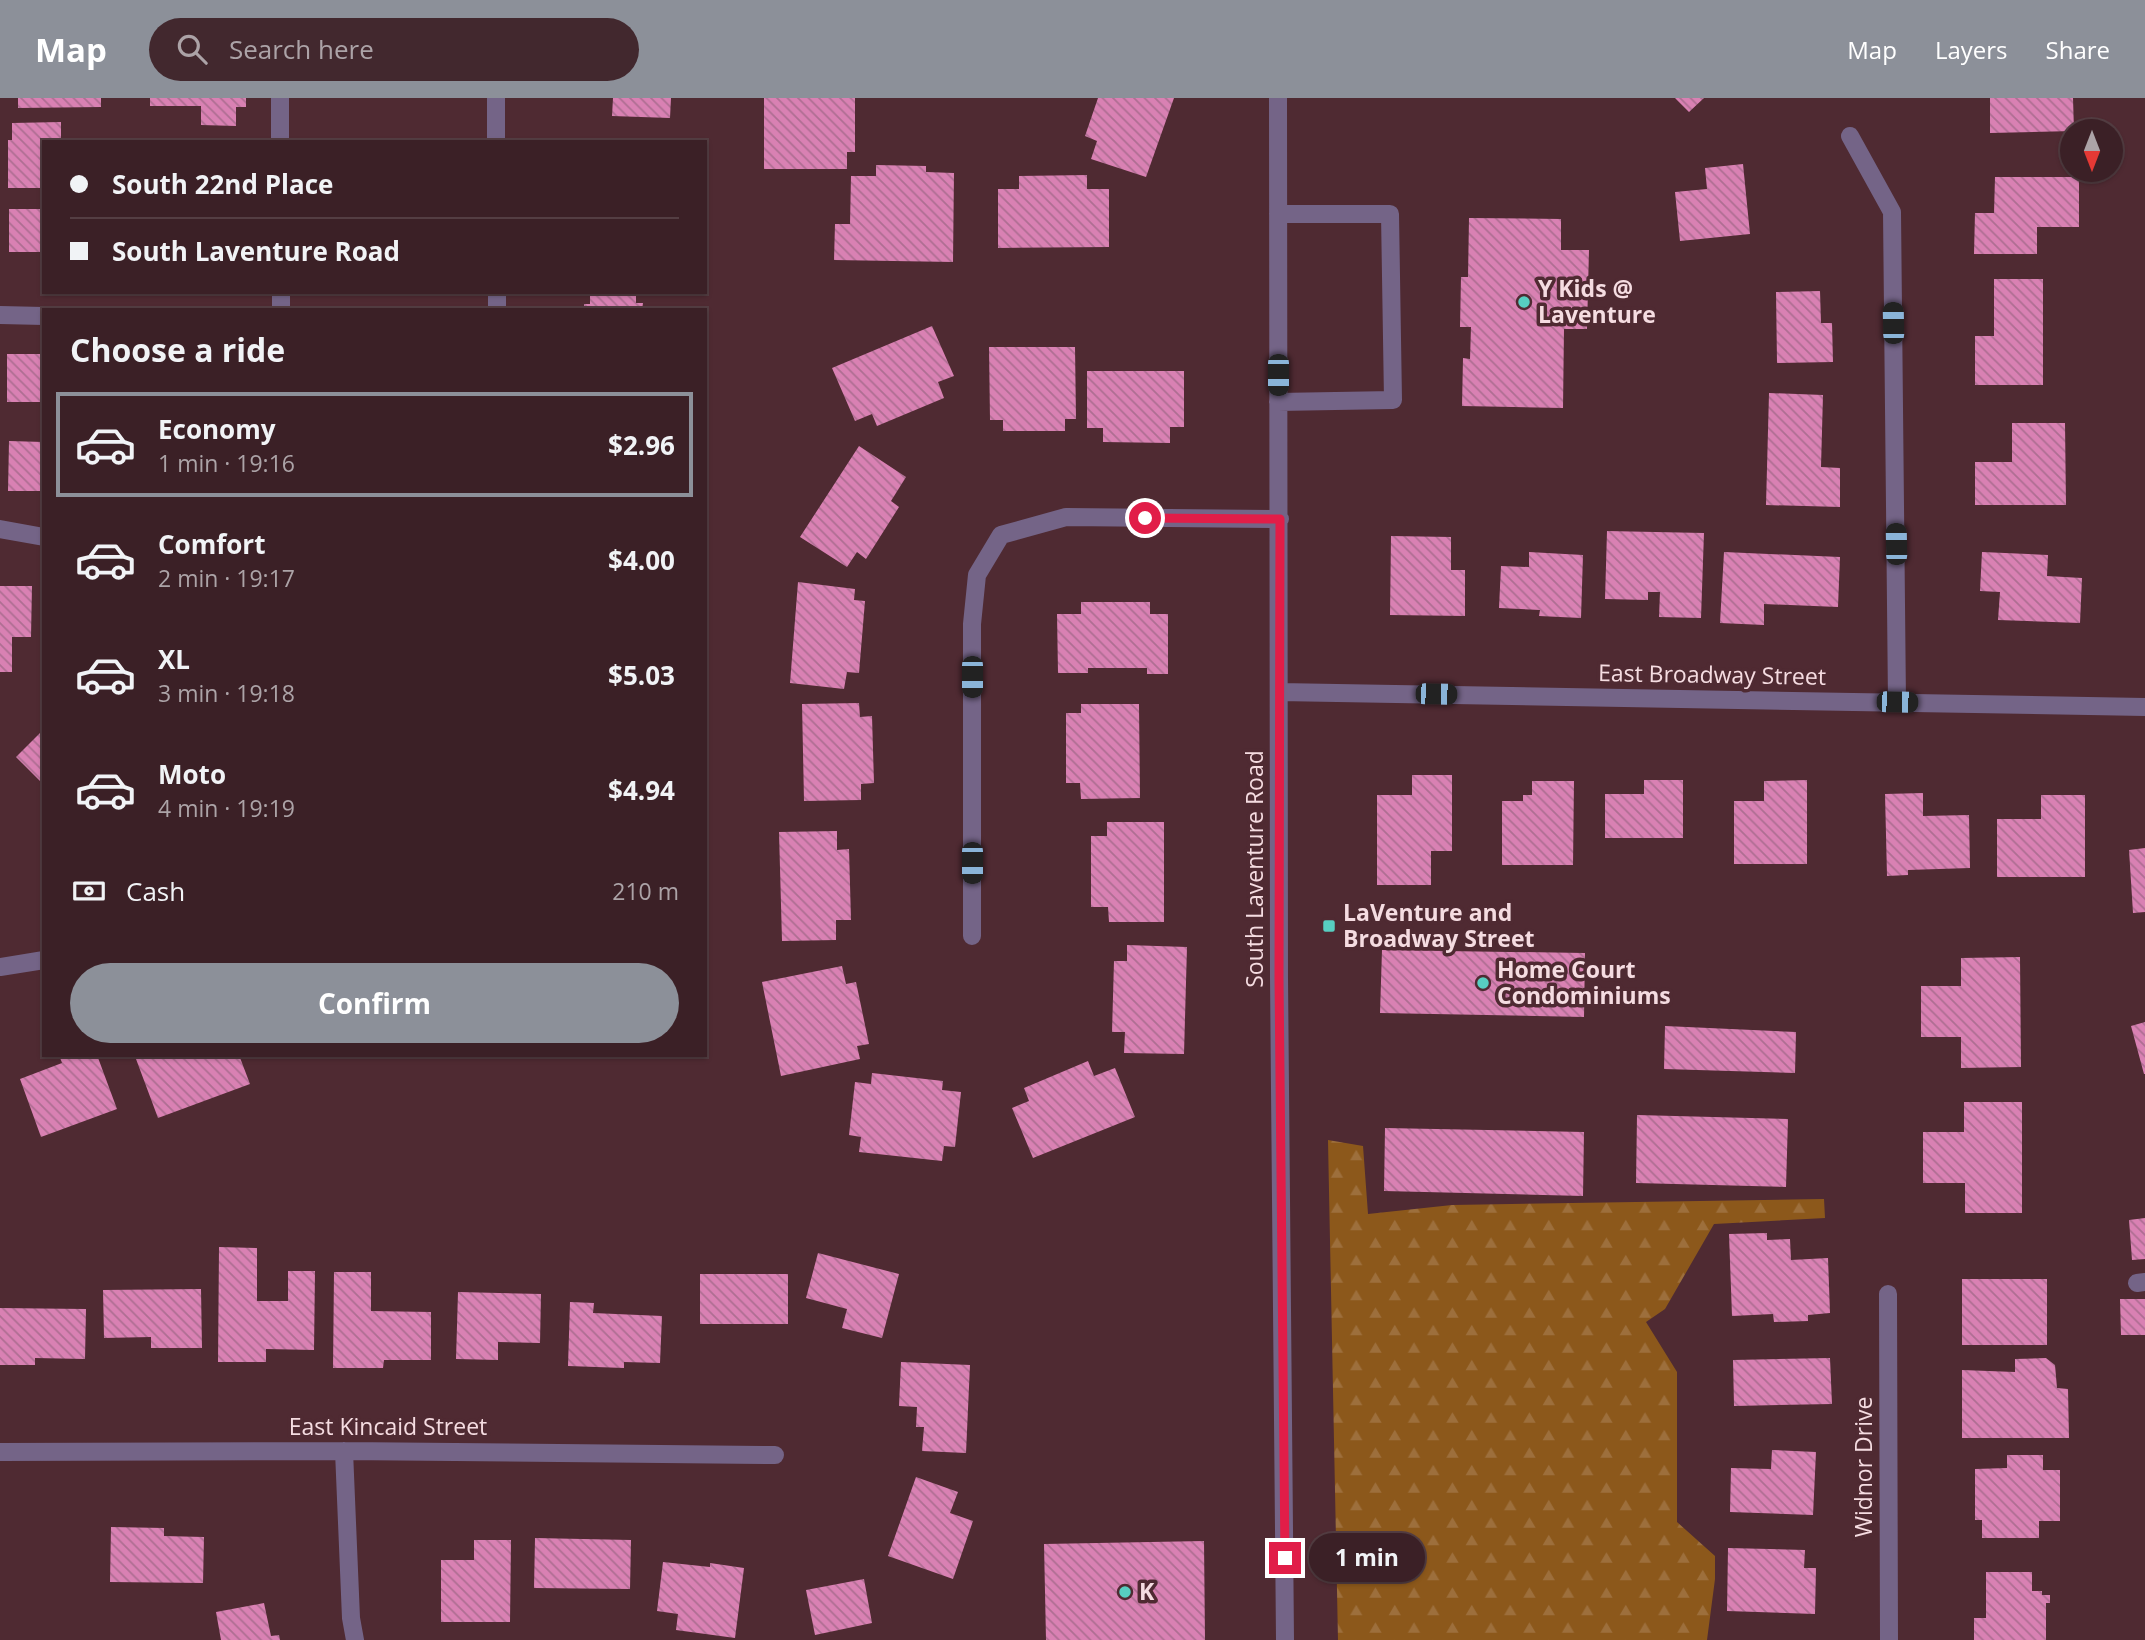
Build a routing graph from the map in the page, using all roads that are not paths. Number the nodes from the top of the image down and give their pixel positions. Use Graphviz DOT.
graph roads {
  1 [pos="280,98"];
  2 [pos="496,98"];
  3 [pos="1278,98"];
  4 [pos="1850,136"];
  5 [pos="280,140"];
  6 [pos="496,140"];
  7 [pos="1278,214"];
  8 [pos="0,315"];
  9 [pos="42,316"];
  10 [pos="1278,402"];
  11 [pos="1280,519"];
  12 [pos="0,529"];
  13 [pos="42,537"];
  14 [pos="1279,692"];
  15 [pos="1897,702"];
  16 [pos="2145,707"];
  17 [pos="972,936"];
  18 [pos="42,960"];
  19 [pos="0,967"];
  20 [pos="1888,1294"];
  21 [pos="344,1451"];
  22 [pos="0,1452"];
  23 [pos="775,1455"];
  24 [pos="355,1640"];
  25 [pos="1285,1640"];
  26 [pos="1889,1640"];
  1 -- 5 [label="street"];
  2 -- 6 [label="street"];
  3 -- 7 [label="street, South Laventure Road"];
  4 -- 15 [label="street"];
  7 -- 10 [label="street, South Laventure Road"];
  7 -- 10 [label="street"];
  8 -- 9 [label="street"];
  10 -- 11 [label="street, South Laventure Road"];
  11 -- 14 [label="street, South Laventure Road"];
  11 -- 17 [label="street"];
  12 -- 13 [label="street"];
  14 -- 15 [label="street, East Broadway Street"];
  14 -- 25 [label="street, South Laventure Road"];
  15 -- 16 [label="street, East Broadway Street"];
  18 -- 19 [label="street"];
  20 -- 26 [label="street, Widnor Drive"];
  21 -- 22 [label="street, East Kincaid Street"];
  21 -- 23 [label="street, East Kincaid Street"];
  21 -- 24 [label="street"];
}
